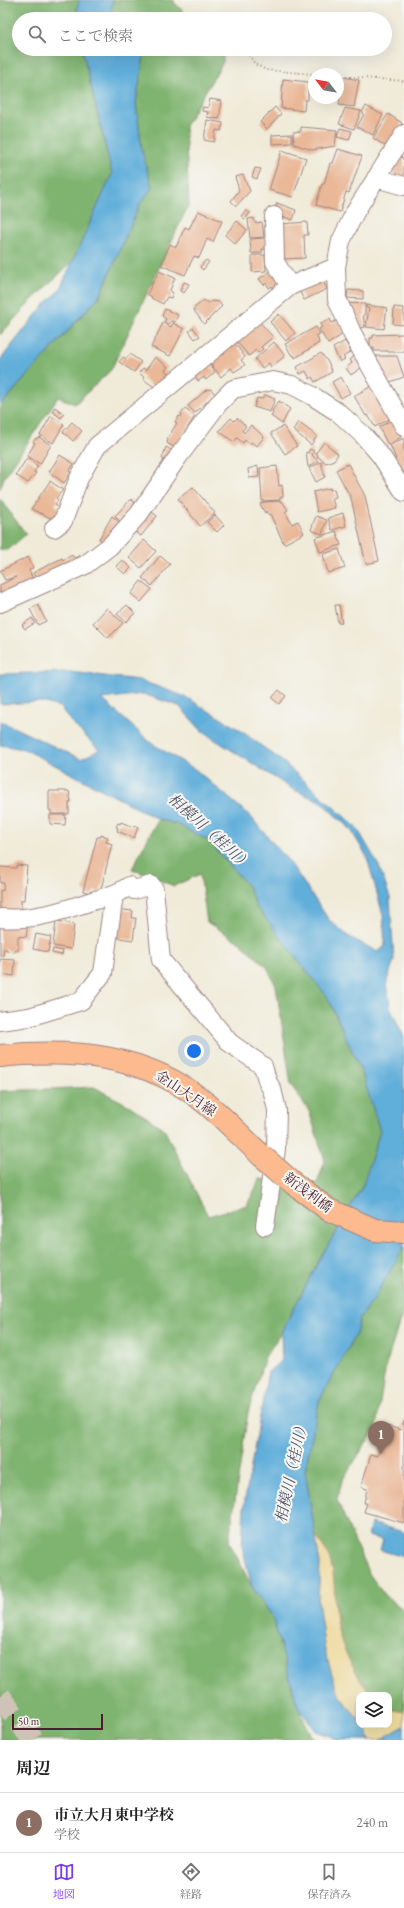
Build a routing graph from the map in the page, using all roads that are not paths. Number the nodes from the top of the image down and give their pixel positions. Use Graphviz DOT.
graph roads {
  1 [pos="404,134"];
  2 [pos="376,178"];
  3 [pos="404,186"];
  4 [pos="274,216"];
  5 [pos="336,267"];
  6 [pos="290,286"];
  7 [pos="404,426"];
  8 [pos="404,492"];
  9 [pos="54,528"];
  10 [pos="0,603"];
  11 [pos="114,895"];
  12 [pos="0,918"];
  13 [pos="0,1021"];
  14 [pos="0,1056"];
  15 [pos="262,1156"];
  16 [pos="265,1226"];
  17 [pos="404,1232"];
  1 -- 2 [label="street"];
  2 -- 3 [label="street"];
  2 -- 5 [label="street"];
  4 -- 6 [label="street"];
  5 -- 6 [label="street"];
  5 -- 7 [label="street"];
  6 -- 9 [label="street"];
  8 -- 10 [label="street"];
  11 -- 12 [label="street"];
  11 -- 13 [label="street"];
  11 -- 16 [label="street"];
  14 -- 15 [label="main road, 金山大月線"];
  15 -- 17 [label="main road, 新浅利橋, bridge"];
}
